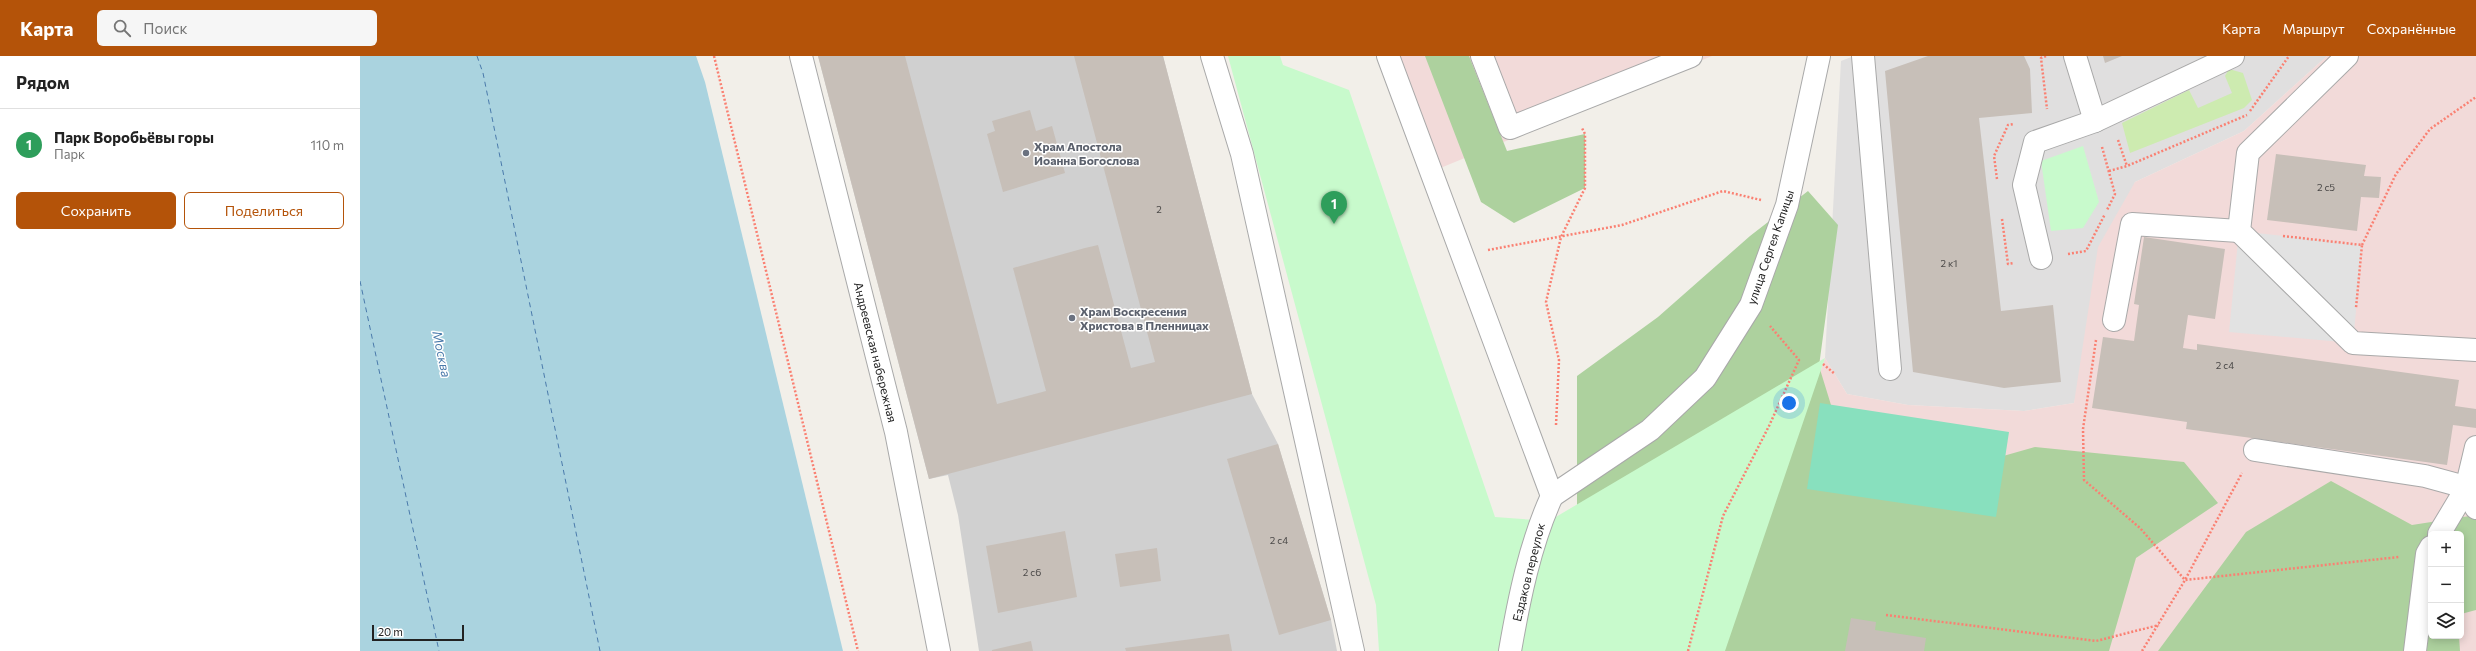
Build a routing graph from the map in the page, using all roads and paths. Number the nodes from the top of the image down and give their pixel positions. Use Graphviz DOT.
graph roads {
  1 [pos="714,56"];
  2 [pos="801,56"];
  3 [pos="1212,56"];
  4 [pos="1388,56"];
  5 [pos="1482,56"];
  6 [pos="1691,56"];
  7 [pos="1819,56"];
  8 [pos="1863,56"];
  9 [pos="2074,56"];
  10 [pos="2233,56"];
  11 [pos="2289,56"];
  12 [pos="2347,56"];
  13 [pos="2476,97"];
  14 [pos="1571,104"];
  15 [pos="2095,121"];
  16 [pos="2109,171"];
  17 [pos="1787,205"];
  18 [pos="2239,231"];
  19 [pos="1561,237"];
  20 [pos="2362,245"];
  21 [pos="1462,254"];
  22 [pos="2041,258"];
  23 [pos="1751,305"];
  24 [pos="2114,320"];
  25 [pos="2353,342"];
  26 [pos="2476,350"];
  27 [pos="1823,364"];
  28 [pos="1890,369"];
  29 [pos="1835,374"];
  30 [pos="1555,428"];
  31 [pos="2476,447"];
  32 [pos="2255,450"];
  33 [pos="2471,490"];
  34 [pos="1552,496"];
  35 [pos="2476,508"];
  36 [pos="2441,531"];
  37 [pos="2428,551"];
  38 [pos="2428,559"];
  39 [pos="2185,580"];
  40 [pos="1886,615"];
  41 [pos="2159,625"];
  42 [pos="858,651"];
  43 [pos="939,651"];
  44 [pos="1353,651"];
  45 [pos="1510,651"];
  46 [pos="1688,651"];
  47 [pos="2142,651"];
  48 [pos="2416,651"];
  1 -- 42 [label="path"];
  2 -- 43 [label="street, Андреевская набережная"];
  3 -- 44 [label="street"];
  4 -- 21 [label="street"];
  5 -- 14 [label="street"];
  6 -- 14 [label="street"];
  7 -- 17 [label="street, улица Сергея Капицы"];
  8 -- 28 [label="street"];
  9 -- 15 [label="street"];
  10 -- 15 [label="street"];
  11 -- 16 [label="path"];
  12 -- 18 [label="street"];
  13 -- 20 [label="path"];
  14 -- 19 [label="path"];
  15 -- 16 [label="path"];
  15 -- 22 [label="street"];
  16 -- 22 [label="path"];
  17 -- 19 [label="path"];
  17 -- 23 [label="street, улица Сергея Капицы"];
  18 -- 20 [label="path"];
  18 -- 24 [label="street"];
  18 -- 25 [label="street"];
  19 -- 21 [label="path"];
  19 -- 30 [label="path"];
  20 -- 25 [label="path"];
  21 -- 34 [label="street"];
  23 -- 34 [label="street, улица Сергея Капицы"];
  23 -- 46 [label="path"];
  24 -- 39 [label="path"];
  25 -- 26 [label="street"];
  27 -- 29 [label="path"];
  31 -- 33 [label="street"];
  32 -- 33 [label="street"];
  32 -- 39 [label="path"];
  33 -- 35 [label="street"];
  33 -- 36 [label="street"];
  34 -- 45 [label="street, Ездаков переулок"];
  37 -- 39 [label="path"];
  38 -- 48 [label="street"];
  39 -- 41 [label="path"];
  40 -- 41 [label="path"];
  41 -- 47 [label="path"];
}
